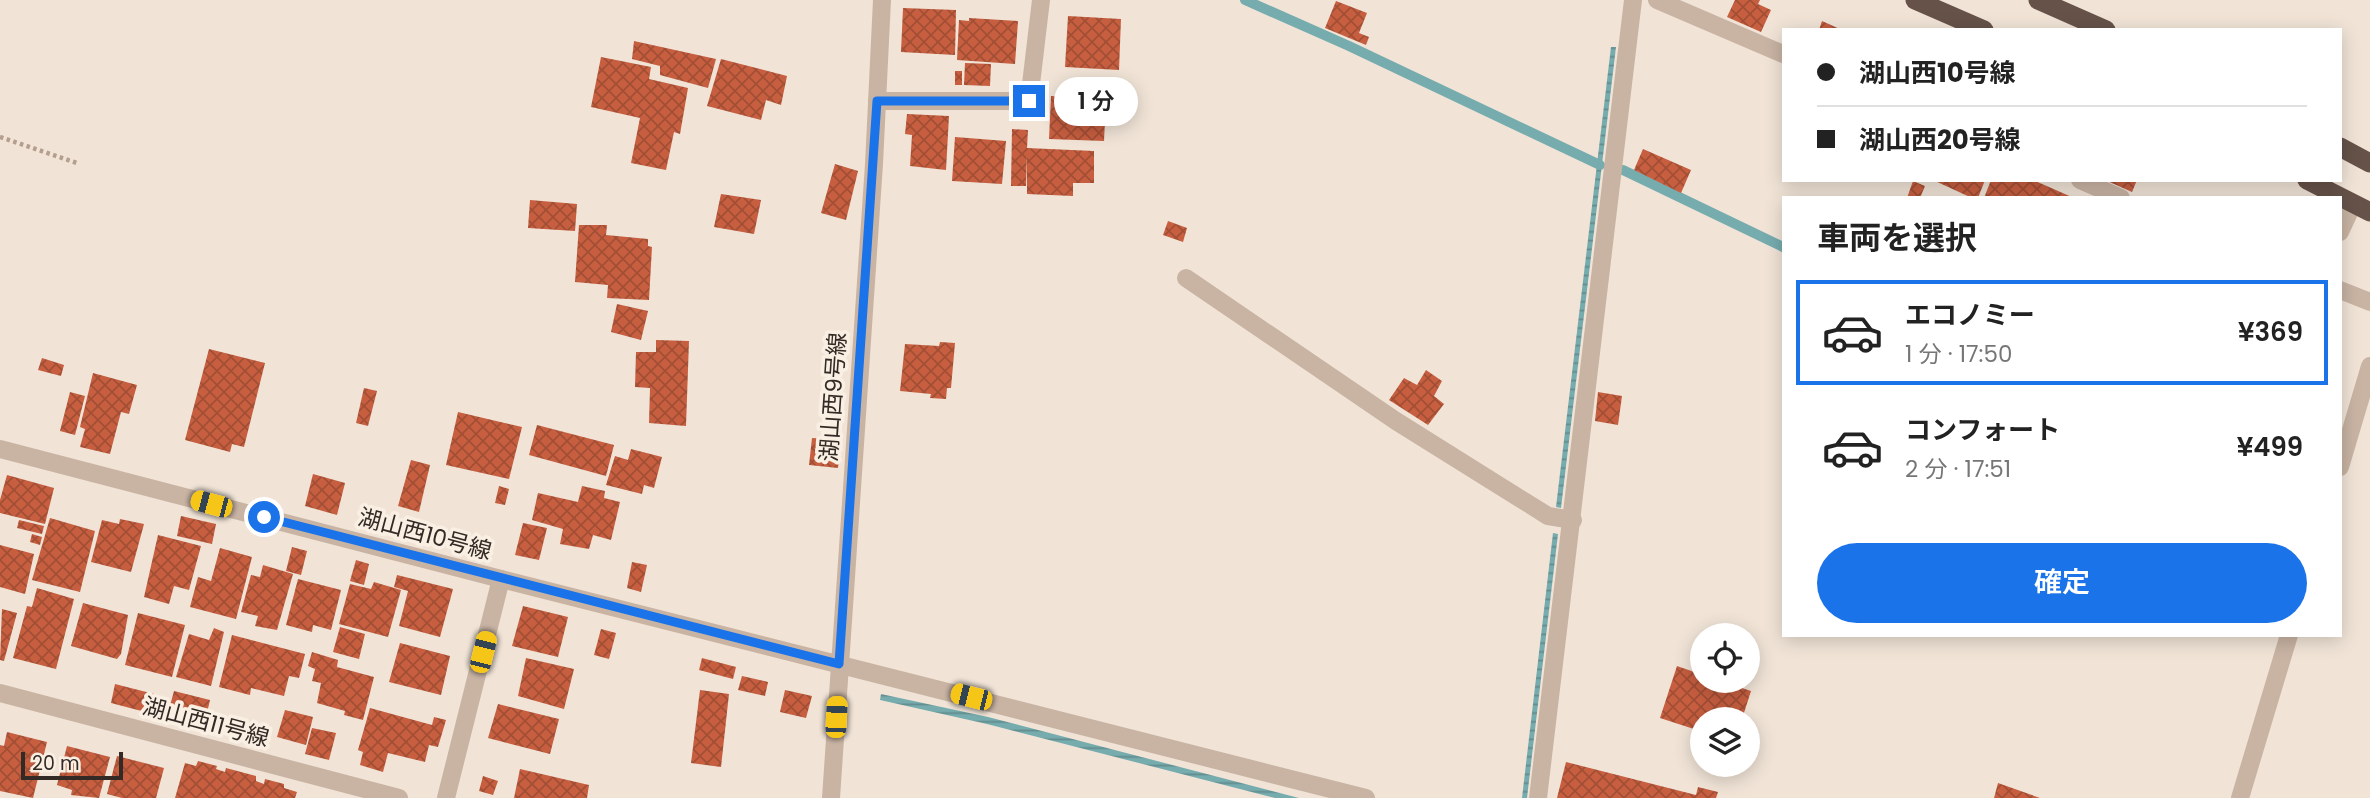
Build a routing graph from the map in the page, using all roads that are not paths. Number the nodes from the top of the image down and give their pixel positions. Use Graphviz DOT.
graph roads {
  1 [pos="883,0"];
  2 [pos="1041,0"];
  3 [pos="1633,0"];
  4 [pos="1657,0"];
  5 [pos="1914,0"];
  6 [pos="2038,0"];
  7 [pos="1979,28"];
  8 [pos="2101,28"];
  9 [pos="1782,54"];
  10 [pos="877,101"];
  11 [pos="2342,148"];
  12 [pos="2370,163"];
  13 [pos="2085,182"];
  14 [pos="2311,182"];
  15 [pos="2116,196"];
  16 [pos="2338,196"];
  17 [pos="2342,198"];
  18 [pos="2361,208"];
  19 [pos="2342,230"];
  20 [pos="1186,278"];
  21 [pos="2342,291"];
  22 [pos="2370,302"];
  23 [pos="2370,366"];
  24 [pos="0,449"];
  25 [pos="2342,460"];
  26 [pos="1573,520"];
  27 [pos="501,579"];
  28 [pos="2288,637"];
  29 [pos="839,664"];
  30 [pos="0,693"];
  31 [pos="399,798"];
  32 [pos="446,798"];
  33 [pos="831,798"];
  34 [pos="1366,798"];
  35 [pos="1538,798"];
  36 [pos="2240,798"];
  1 -- 10 [label="street, 湖山西9号線"];
  2 -- 10 [label="street"];
  3 -- 26 [label="street"];
  4 -- 9 [label="street"];
  5 -- 7 [label="highway"];
  6 -- 8 [label="highway"];
  10 -- 29 [label="street, 湖山西9号線"];
  11 -- 12 [label="highway"];
  13 -- 15 [label="street"];
  14 -- 16 [label="highway"];
  17 -- 18 [label="highway"];
  18 -- 19 [label="street"];
  20 -- 26 [label="street"];
  21 -- 22 [label="street"];
  23 -- 25 [label="street"];
  24 -- 27 [label="street, 湖山西10号線"];
  26 -- 35 [label="street"];
  27 -- 29 [label="street, 湖山西10号線"];
  27 -- 32 [label="street"];
  28 -- 36 [label="street"];
  29 -- 33 [label="street, 湖山西9号線"];
  29 -- 34 [label="street, 湖山西10号線"];
  30 -- 31 [label="street, 湖山西11号線"];
}
